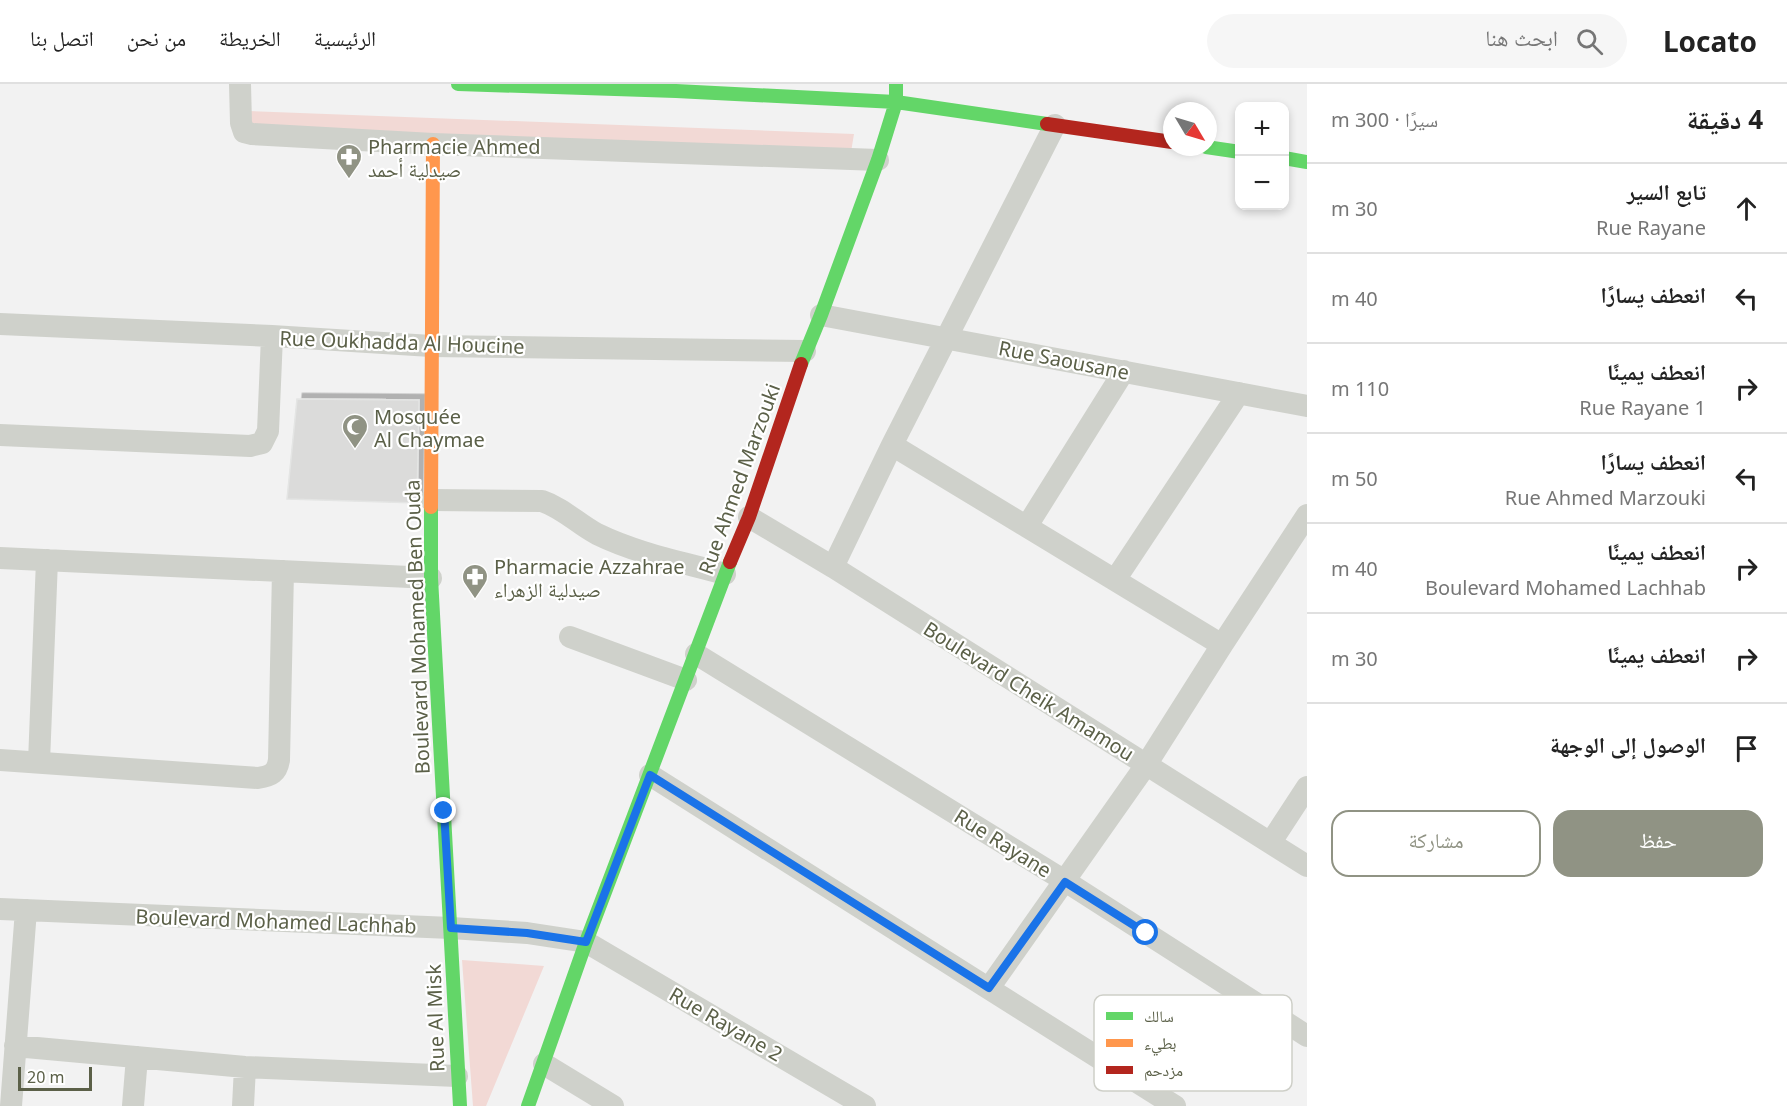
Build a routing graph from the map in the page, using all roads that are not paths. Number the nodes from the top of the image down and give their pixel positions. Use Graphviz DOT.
graph roads {
  1 [pos="240,84"];
  2 [pos="458,84"];
  3 [pos="896,84"];
  4 [pos="676,88"];
  5 [pos="781,90"];
  6 [pos="896,102"];
  7 [pos="1055,125"];
  8 [pos="1163,141"];
  9 [pos="433,144"];
  10 [pos="1217,149"];
  11 [pos="1235,151"];
  12 [pos="1289,159"];
  13 [pos="878,160"];
  14 [pos="1307,162"];
  15 [pos="820,315"];
  16 [pos="0,324"];
  17 [pos="272,336"];
  18 [pos="946,338"];
  19 [pos="431,346"];
  20 [pos="805,351"];
  21 [pos="1124,371"];
  22 [pos="1239,393"];
  23 [pos="1307,406"];
  24 [pos="0,435"];
  25 [pos="892,445"];
  26 [pos="431,500"];
  27 [pos="1307,515"];
  28 [pos="749,518"];
  29 [pos="1027,526"];
  30 [pos="0,558"];
  31 [pos="46,561"];
  32 [pos="833,567"];
  33 [pos="283,571"];
  34 [pos="725,574"];
  35 [pos="431,578"];
  36 [pos="1115,580"];
  37 [pos="570,637"];
  38 [pos="1222,645"];
  39 [pos="696,654"];
  40 [pos="686,680"];
  41 [pos="0,760"];
  42 [pos="39,762"];
  43 [pos="1146,765"];
  44 [pos="650,775"];
  45 [pos="1307,787"];
  46 [pos="1271,842"];
  47 [pos="1307,866"];
  48 [pos="1065,882"];
  49 [pos="0,909"];
  50 [pos="26,910"];
  51 [pos="451,928"];
  52 [pos="586,942"];
  53 [pos="989,988"];
  54 [pos="1243,995"];
  55 [pos="1292,1026"];
  56 [pos="1307,1036"];
  57 [pos="15,1046"];
  58 [pos="1094,1054"];
  59 [pos="137,1057"];
  60 [pos="544,1064"];
  61 [pos="245,1067"];
  62 [pos="457,1076"];
  63 [pos="1152,1091"];
  64 [pos="11,1106"];
  65 [pos="133,1106"];
  66 [pos="243,1106"];
  67 [pos="460,1106"];
  68 [pos="528,1106"];
  69 [pos="613,1106"];
  70 [pos="865,1106"];
  71 [pos="1176,1106"];
  1 -- 9 [label="street"];
  2 -- 4 [label="street"];
  3 -- 6 [label="street, Rue Ahmed Marzouki"];
  4 -- 5 [label="street"];
  5 -- 6 [label="street"];
  6 -- 7 [label="street"];
  6 -- 13 [label="street, Rue Ahmed Marzouki"];
  7 -- 8 [label="street"];
  7 -- 18 [label="street"];
  9 -- 13 [label="street"];
  9 -- 19 [label="street, Boulevard Mohamed Ben Ouda"];
  10 -- 11 [label="street"];
  12 -- 14 [label="street"];
  13 -- 15 [label="street, Rue Ahmed Marzouki"];
  15 -- 18 [label="street, Rue Saousane"];
  15 -- 20 [label="street, Rue Ahmed Marzouki"];
  16 -- 17 [label="street, Rue Oukhadda Al Houcine"];
  17 -- 19 [label="street, Rue Oukhadda Al Houcine"];
  17 -- 24 [label="street"];
  18 -- 21 [label="street, Rue Saousane"];
  18 -- 25 [label="street"];
  19 -- 20 [label="street, Rue Oukhadda Al Houcine"];
  19 -- 26 [label="street, Boulevard Mohamed Ben Ouda"];
  20 -- 28 [label="street, Rue Ahmed Marzouki"];
  21 -- 22 [label="street, Rue Saousane"];
  21 -- 29 [label="street"];
  22 -- 23 [label="street, Rue Saousane"];
  22 -- 36 [label="street"];
  25 -- 29 [label="street"];
  25 -- 32 [label="street"];
  26 -- 34 [label="street"];
  26 -- 35 [label="street, Boulevard Mohamed Ben Ouda"];
  27 -- 38 [label="street"];
  28 -- 32 [label="street, Boulevard Cheik Amamou"];
  28 -- 34 [label="street, Rue Ahmed Marzouki"];
  29 -- 36 [label="street"];
  30 -- 31 [label="street"];
  31 -- 33 [label="street"];
  31 -- 42 [label="street"];
  32 -- 43 [label="street, Boulevard Cheik Amamou"];
  33 -- 35 [label="street"];
  33 -- 42 [label="street"];
  34 -- 39 [label="street, Rue Ahmed Marzouki"];
  35 -- 51 [label="street, Boulevard Mohamed Ben Ouda"];
  36 -- 38 [label="street"];
  37 -- 40 [label="street"];
  38 -- 43 [label="street"];
  39 -- 40 [label="street, Rue Ahmed Marzouki"];
  39 -- 48 [label="street, Rue Rayane"];
  40 -- 44 [label="street, Rue Ahmed Marzouki"];
  41 -- 42 [label="street"];
  43 -- 46 [label="street, Boulevard Cheik Amamou"];
  43 -- 48 [label="street"];
  44 -- 52 [label="street, Rue Ahmed Marzouki"];
  44 -- 53 [label="street"];
  45 -- 46 [label="street"];
  46 -- 47 [label="street, Boulevard Cheik Amamou"];
  48 -- 53 [label="street"];
  48 -- 54 [label="street, Rue Rayane"];
  49 -- 50 [label="street, Boulevard Mohamed Lachhab"];
  50 -- 51 [label="street, Boulevard Mohamed Lachhab"];
  50 -- 57 [label="street"];
  51 -- 52 [label="street, Boulevard Mohamed Lachhab"];
  51 -- 62 [label="street, Rue Al Misk"];
  52 -- 60 [label="street, Rue Ahmed Marzouki"];
  52 -- 70 [label="street, Rue Rayane 2"];
  53 -- 58 [label="street"];
  55 -- 56 [label="street, Rue Rayane"];
  57 -- 59 [label="street"];
  57 -- 64 [label="street"];
  59 -- 61 [label="street"];
  59 -- 65 [label="street"];
  60 -- 68 [label="street, Rue Ahmed Marzouki"];
  60 -- 69 [label="street"];
  61 -- 62 [label="street"];
  61 -- 66 [label="street"];
  62 -- 67 [label="street, Rue Al Misk"];
  63 -- 71 [label="street"];
}
